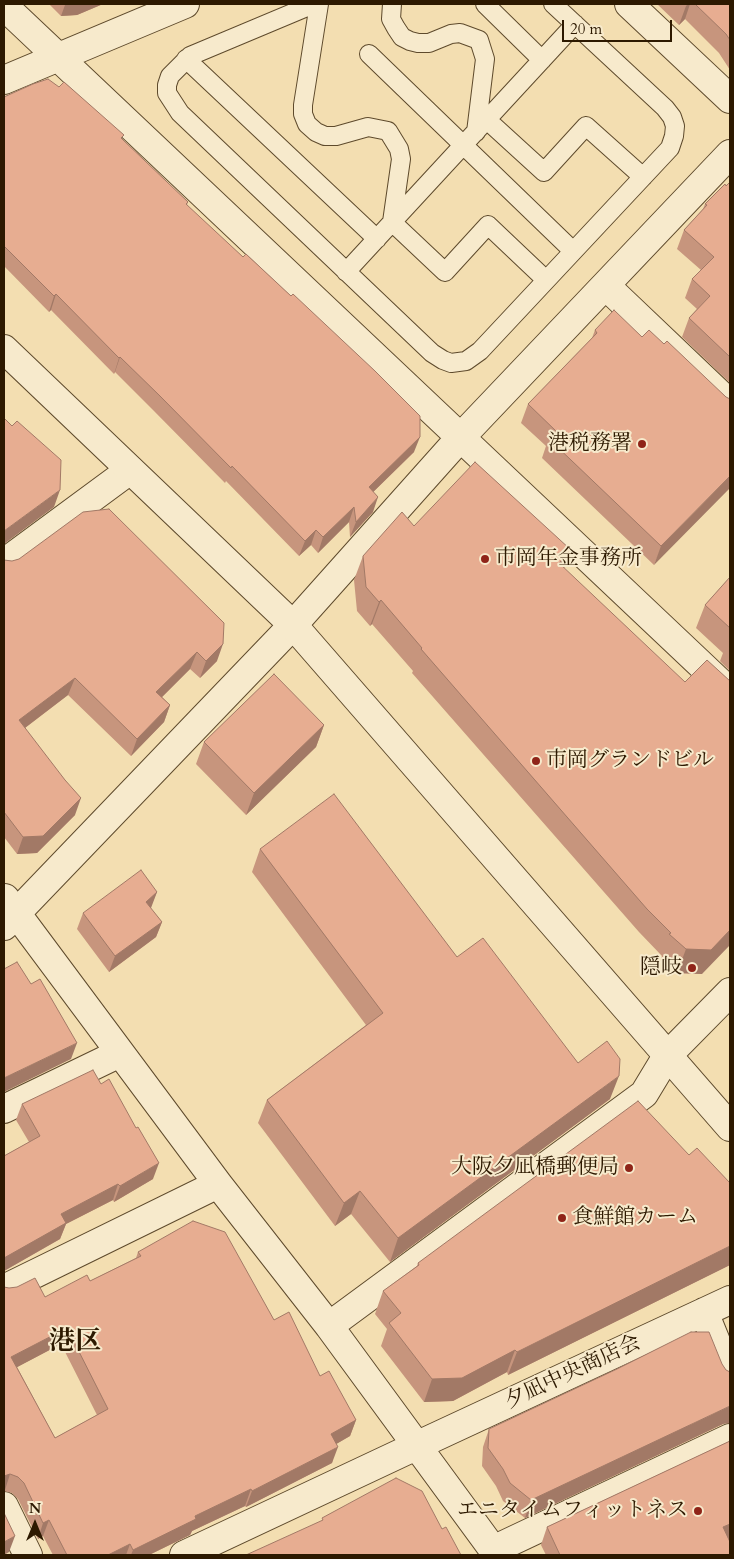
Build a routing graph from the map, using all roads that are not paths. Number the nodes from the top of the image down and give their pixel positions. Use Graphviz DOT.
graph roads {
  1 [pos="185,4"];
  2 [pos="314,4"];
  3 [pos="319,4"];
  4 [pos="392,4"];
  5 [pos="485,4"];
  6 [pos="553,4"];
  7 [pos="629,4"];
  8 [pos="4,6"];
  9 [pos="148,11"];
  10 [pos="575,24"];
  11 [pos="368,54"];
  12 [pos="56,57"];
  13 [pos="186,59"];
  14 [pos="542,60"];
  15 [pos="4,80"];
  16 [pos="730,99"];
  17 [pos="481,126"];
  18 [pos="463,145"];
  19 [pos="730,154"];
  20 [pos="643,177"];
  21 [pos="392,222"];
  22 [pos="376,239"];
  23 [pos="573,251"];
  24 [pos="346,272"];
  25 [pos="546,280"];
  26 [pos="606,286"];
  27 [pos="4,349"];
  28 [pos="730,404"];
  29 [pos="460,438"];
  30 [pos="130,470"];
  31 [pos="4,563"];
  32 [pos="293,625"];
  33 [pos="730,692"];
  34 [pos="8,912"];
  35 [pos="730,992"];
  36 [pos="120,1053"];
  37 [pos="667,1056"];
  38 [pos="4,1109"];
  39 [pos="730,1127"];
  40 [pos="218,1184"];
  41 [pos="4,1289"];
  42 [pos="730,1300"];
  43 [pos="704,1312"];
  44 [pos="329,1326"];
  45 [pos="730,1376"];
  46 [pos="730,1438"];
  47 [pos="416,1446"];
  48 [pos="4,1506"];
  49 [pos="495,1553"];
  50 [pos="28,1555"];
  51 [pos="184,1555"];
  1 -- 9 [label="street"];
  2 -- 13 [label="lane"];
  3 -- 21 [label="lane"];
  4 -- 17 [label="lane"];
  5 -- 14 [label="lane"];
  6 -- 10 [label="lane"];
  7 -- 16 [label="street"];
  8 -- 12 [label="street"];
  9 -- 12 [label="street"];
  10 -- 14 [label="lane"];
  10 -- 20 [label="lane"];
  11 -- 18 [label="lane"];
  12 -- 15 [label="street"];
  12 -- 29 [label="street"];
  13 -- 22 [label="lane"];
  13 -- 24 [label="lane"];
  14 -- 17 [label="lane"];
  17 -- 18 [label="lane"];
  17 -- 20 [label="lane"];
  18 -- 21 [label="lane"];
  18 -- 23 [label="lane"];
  19 -- 26 [label="street"];
  20 -- 23 [label="lane"];
  21 -- 22 [label="lane"];
  21 -- 25 [label="lane"];
  22 -- 24 [label="lane"];
  23 -- 25 [label="lane"];
  24 -- 25 [label="lane"];
  26 -- 28 [label="street"];
  26 -- 29 [label="street"];
  27 -- 30 [label="street"];
  29 -- 32 [label="street"];
  29 -- 33 [label="street"];
  30 -- 31 [label="street"];
  30 -- 32 [label="street"];
  32 -- 34 [label="street"];
  32 -- 37 [label="street"];
  34 -- 36 [label="street"];
  35 -- 37 [label="street"];
  36 -- 38 [label="street"];
  36 -- 40 [label="street"];
  37 -- 39 [label="street"];
  37 -- 44 [label="street"];
  40 -- 41 [label="street"];
  40 -- 44 [label="street"];
  42 -- 43 [label="street, 夕凪中央商店会"];
  43 -- 45 [label="street"];
  43 -- 47 [label="street, 夕凪中央商店会"];
  44 -- 47 [label="street"];
  46 -- 49 [label="street"];
  47 -- 49 [label="street"];
  47 -- 51 [label="street, 夕凪中央商店会"];
  48 -- 50 [label="street"];
}
